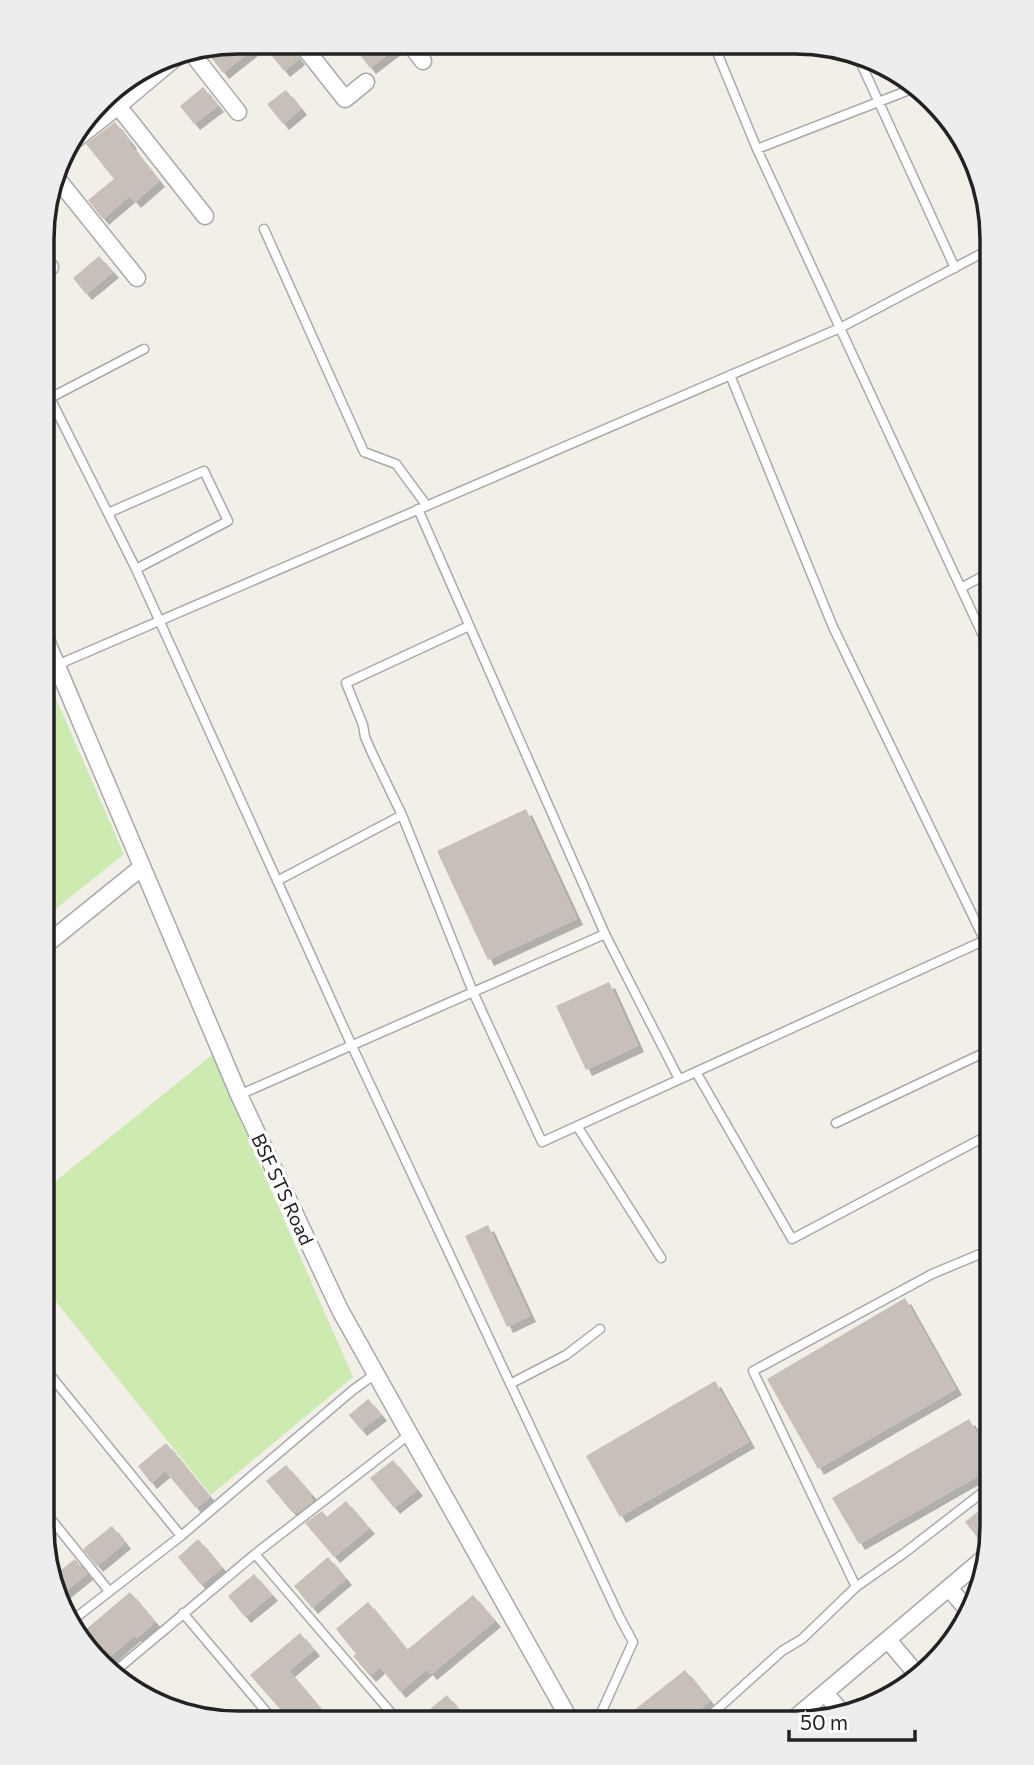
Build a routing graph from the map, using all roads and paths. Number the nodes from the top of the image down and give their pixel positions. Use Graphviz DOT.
graph roads {
  1 [pos="309,54"];
  2 [pos="418,54"];
  3 [pos="718,54"];
  4 [pos="197,60"];
  5 [pos="423,61"];
  6 [pos="863,67"];
  7 [pos="366,82"];
  8 [pos="905,92"];
  9 [pos="114,103"];
  10 [pos="879,103"];
  11 [pos="238,112"];
  12 [pos="757,149"];
  13 [pos="63,185"];
  14 [pos="205,216"];
  15 [pos="264,229"];
  16 [pos="980,254"];
  17 [pos="955,268"];
  18 [pos="137,278"];
  19 [pos="840,328"];
  20 [pos="144,349"];
  21 [pos="730,375"];
  22 [pos="54,396"];
  23 [pos="54,406"];
  24 [pos="423,508"];
  25 [pos="108,513"];
  26 [pos="136,569"];
  27 [pos="980,578"];
  28 [pos="961,588"];
  29 [pos="160,621"];
  30 [pos="469,626"];
  31 [pos="980,626"];
  32 [pos="54,658"];
  33 [pos="57,665"];
  34 [pos="402,814"];
  35 [pos="142,867"];
  36 [pos="277,881"];
  37 [pos="979,922"];
  38 [pos="605,934"];
  39 [pos="54,938"];
  40 [pos="979,943"];
  41 [pos="473,992"];
  42 [pos="352,1046"];
  43 [pos="979,1055"];
  44 [pos="696,1072"];
  45 [pos="679,1079"];
  46 [pos="239,1095"];
  47 [pos="836,1123"];
  48 [pos="577,1126"];
  49 [pos="979,1140"];
  50 [pos="979,1254"];
  51 [pos="661,1258"];
  52 [pos="600,1329"];
  53 [pos="375,1374"];
  54 [pos="54,1380"];
  55 [pos="510,1384"];
  56 [pos="410,1434"];
  57 [pos="979,1495"];
  58 [pos="54,1523"];
  59 [pos="181,1536"];
  60 [pos="255,1554"];
  61 [pos="975,1566"];
  62 [pos="856,1587"];
  63 [pos="949,1588"];
  64 [pos="108,1591"];
  65 [pos="962,1604"];
  66 [pos="183,1613"];
  67 [pos="78,1616"];
  68 [pos="888,1640"];
  69 [pos="120,1667"];
  70 [pos="912,1668"];
  71 [pos="825,1693"];
  72 [pos="836,1706"];
  73 [pos="804,1710"];
  74 [pos="266,1711"];
  75 [pos="390,1711"];
  76 [pos="565,1711"];
  77 [pos="602,1711"];
  78 [pos="715,1711"];
  1 -- 7 [label="street"];
  2 -- 5 [label="street"];
  3 -- 12 [label="lane"];
  4 -- 11 [label="street"];
  6 -- 10 [label="lane"];
  8 -- 10 [label="lane"];
  9 -- 14 [label="street"];
  10 -- 12 [label="lane"];
  10 -- 17 [label="lane"];
  12 -- 19 [label="lane"];
  13 -- 18 [label="street"];
  15 -- 24 [label="lane"];
  16 -- 17 [label="lane"];
  17 -- 19 [label="lane"];
  19 -- 21 [label="lane"];
  19 -- 28 [label="lane"];
  20 -- 22 [label="lane"];
  21 -- 24 [label="lane"];
  21 -- 37 [label="lane"];
  23 -- 25 [label="lane"];
  24 -- 29 [label="lane"];
  24 -- 30 [label="lane"];
  25 -- 26 [label="lane"];
  25 -- 26 [label="lane"];
  26 -- 29 [label="lane"];
  27 -- 28 [label="lane"];
  28 -- 31 [label="lane"];
  29 -- 33 [label="lane"];
  29 -- 36 [label="lane"];
  30 -- 34 [label="lane"];
  30 -- 38 [label="lane"];
  32 -- 33 [label="street, BSF STS Road"];
  33 -- 35 [label="street, BSF STS Road"];
  34 -- 36 [label="lane"];
  34 -- 41 [label="lane"];
  35 -- 39 [label="street"];
  35 -- 46 [label="street, BSF STS Road"];
  36 -- 42 [label="lane"];
  38 -- 41 [label="lane"];
  38 -- 45 [label="lane"];
  40 -- 44 [label="lane"];
  41 -- 42 [label="lane"];
  41 -- 48 [label="lane"];
  42 -- 46 [label="lane"];
  42 -- 55 [label="lane"];
  43 -- 47 [label="lane"];
  44 -- 45 [label="lane"];
  44 -- 49 [label="lane"];
  45 -- 48 [label="lane"];
  46 -- 53 [label="street, BSF STS Road"];
  48 -- 51 [label="lane"];
  50 -- 62 [label="lane"];
  52 -- 55 [label="lane"];
  53 -- 56 [label="street, BSF STS Road"];
  53 -- 59 [label="lane"];
  54 -- 59 [label="lane"];
  55 -- 77 [label="lane"];
  56 -- 60 [label="lane"];
  56 -- 76 [label="street, BSF STS Road"];
  57 -- 62 [label="lane"];
  58 -- 64 [label="lane"];
  59 -- 64 [label="lane"];
  60 -- 66 [label="lane"];
  60 -- 75 [label="lane"];
  61 -- 63 [label="street"];
  62 -- 78 [label="lane"];
  63 -- 65 [label="street"];
  63 -- 68 [label="street"];
  64 -- 67 [label="lane"];
  66 -- 69 [label="lane"];
  66 -- 74 [label="lane"];
  68 -- 70 [label="street"];
  68 -- 71 [label="street"];
  71 -- 72 [label="street"];
  71 -- 73 [label="street"];
}
